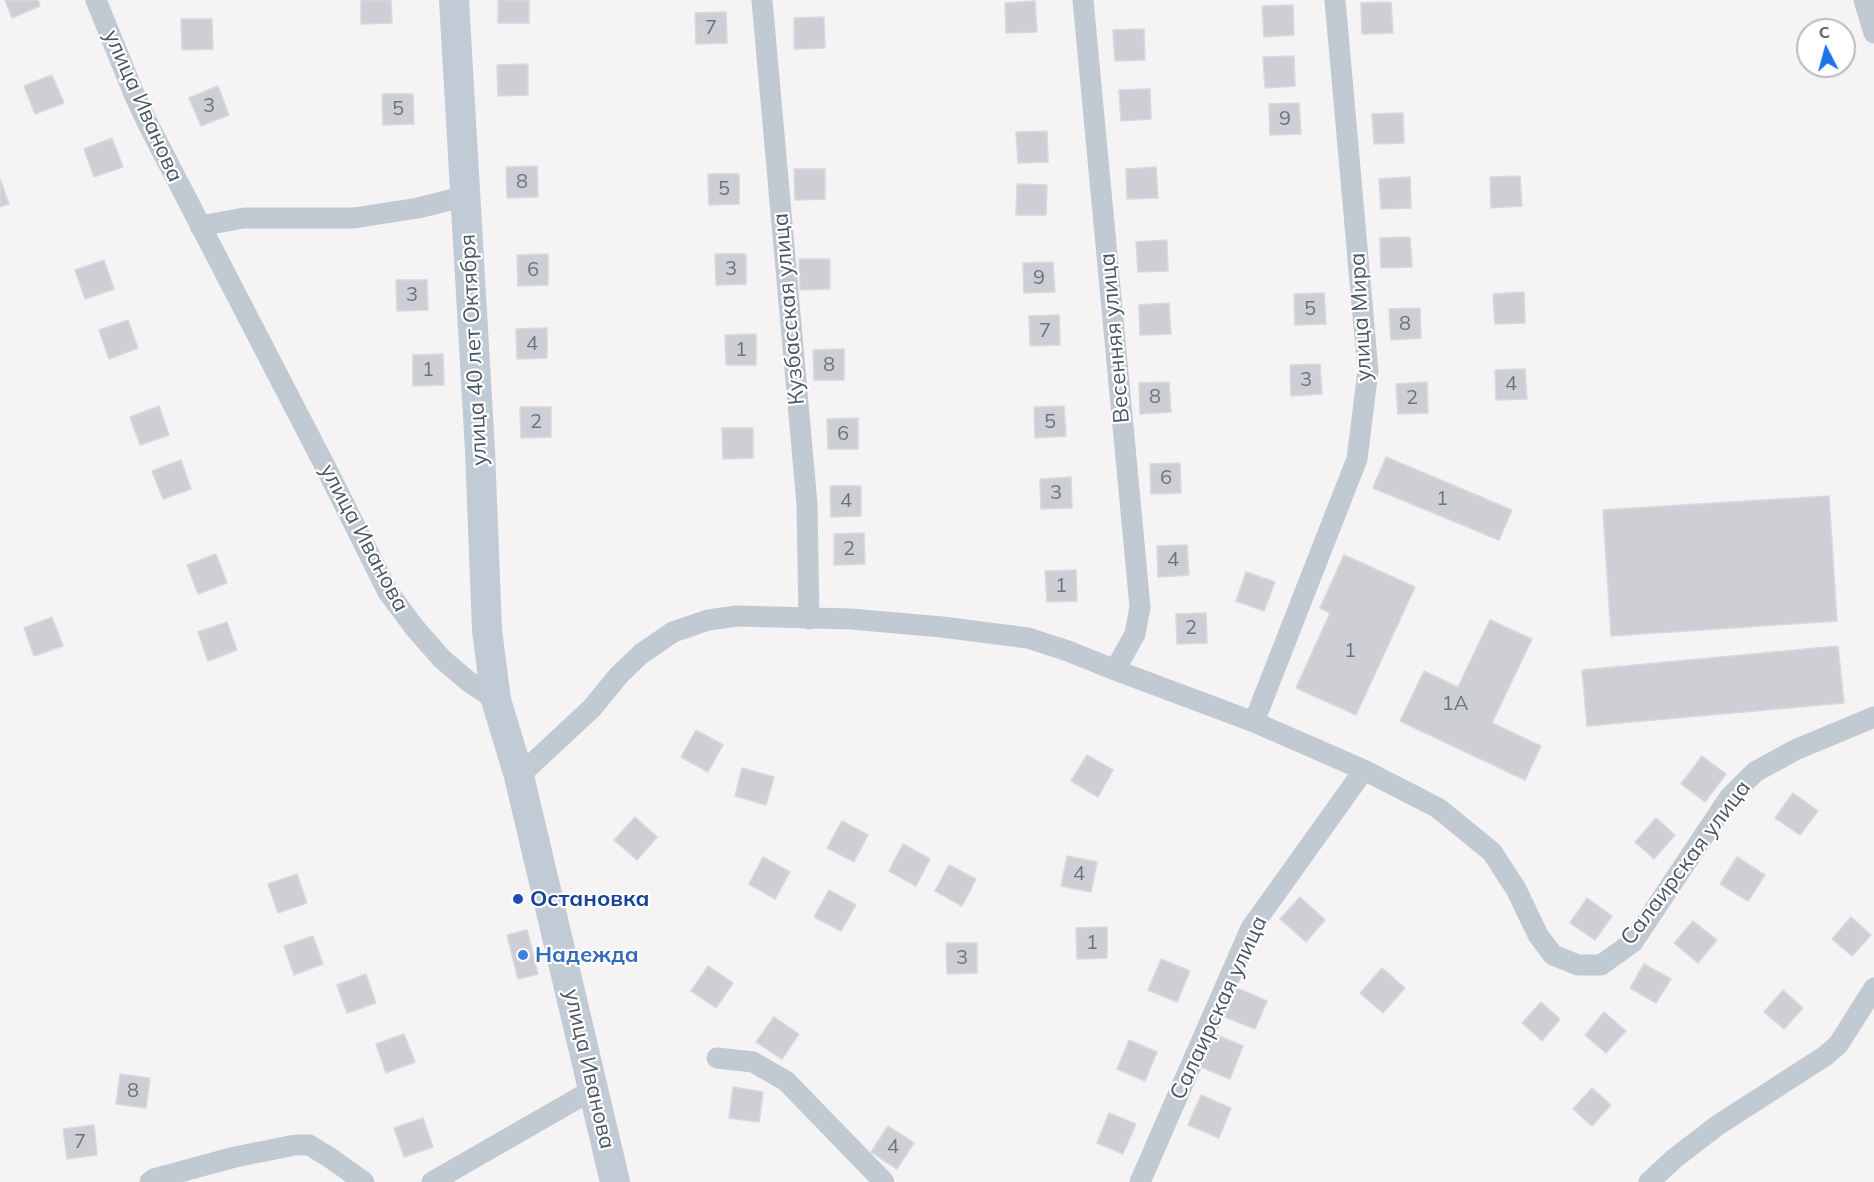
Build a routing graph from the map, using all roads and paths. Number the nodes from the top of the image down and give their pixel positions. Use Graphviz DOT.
graph roads {
  1 [pos="96,0"];
  2 [pos="454,0"];
  3 [pos="762,0"];
  4 [pos="1083,0"];
  5 [pos="1335,0"];
  6 [pos="1864,0"];
  7 [pos="1874,33"];
  8 [pos="466,196"];
  9 [pos="200,226"];
  10 [pos="809,619"];
  11 [pos="1115,670"];
  12 [pos="496,700"];
  13 [pos="1874,717"];
  14 [pos="1254,722"];
  15 [pos="1364,770"];
  16 [pos="519,776"];
  17 [pos="1874,988"];
  18 [pos="717,1058"];
  19 [pos="594,1089"];
  20 [pos="150,1182"];
  21 [pos="364,1182"];
  22 [pos="432,1182"];
  23 [pos="615,1182"];
  24 [pos="884,1182"];
  25 [pos="1140,1182"];
  26 [pos="1649,1182"];
  1 -- 9 [label="street, улица Иванова"];
  2 -- 8 [label="street, улица 40 лет Октября"];
  3 -- 10 [label="street, Кузбасская улица"];
  4 -- 11 [label="street, Весенняя улица"];
  5 -- 14 [label="street, улица Мира"];
  6 -- 7 [label="street"];
  8 -- 9 [label="street"];
  8 -- 12 [label="street, улица 40 лет Октября"];
  9 -- 12 [label="street, улица Иванова"];
  10 -- 11 [label="street"];
  10 -- 16 [label="street"];
  11 -- 14 [label="street"];
  12 -- 16 [label="street, улица Иванова"];
  13 -- 15 [label="street, Салаирская улица"];
  14 -- 15 [label="street"];
  15 -- 25 [label="street, Салаирская улица"];
  16 -- 19 [label="street, улица Иванова"];
  17 -- 26 [label="street"];
  18 -- 24 [label="street"];
  19 -- 22 [label="street"];
  19 -- 23 [label="street, улица Иванова"];
  20 -- 21 [label="street"];
}
